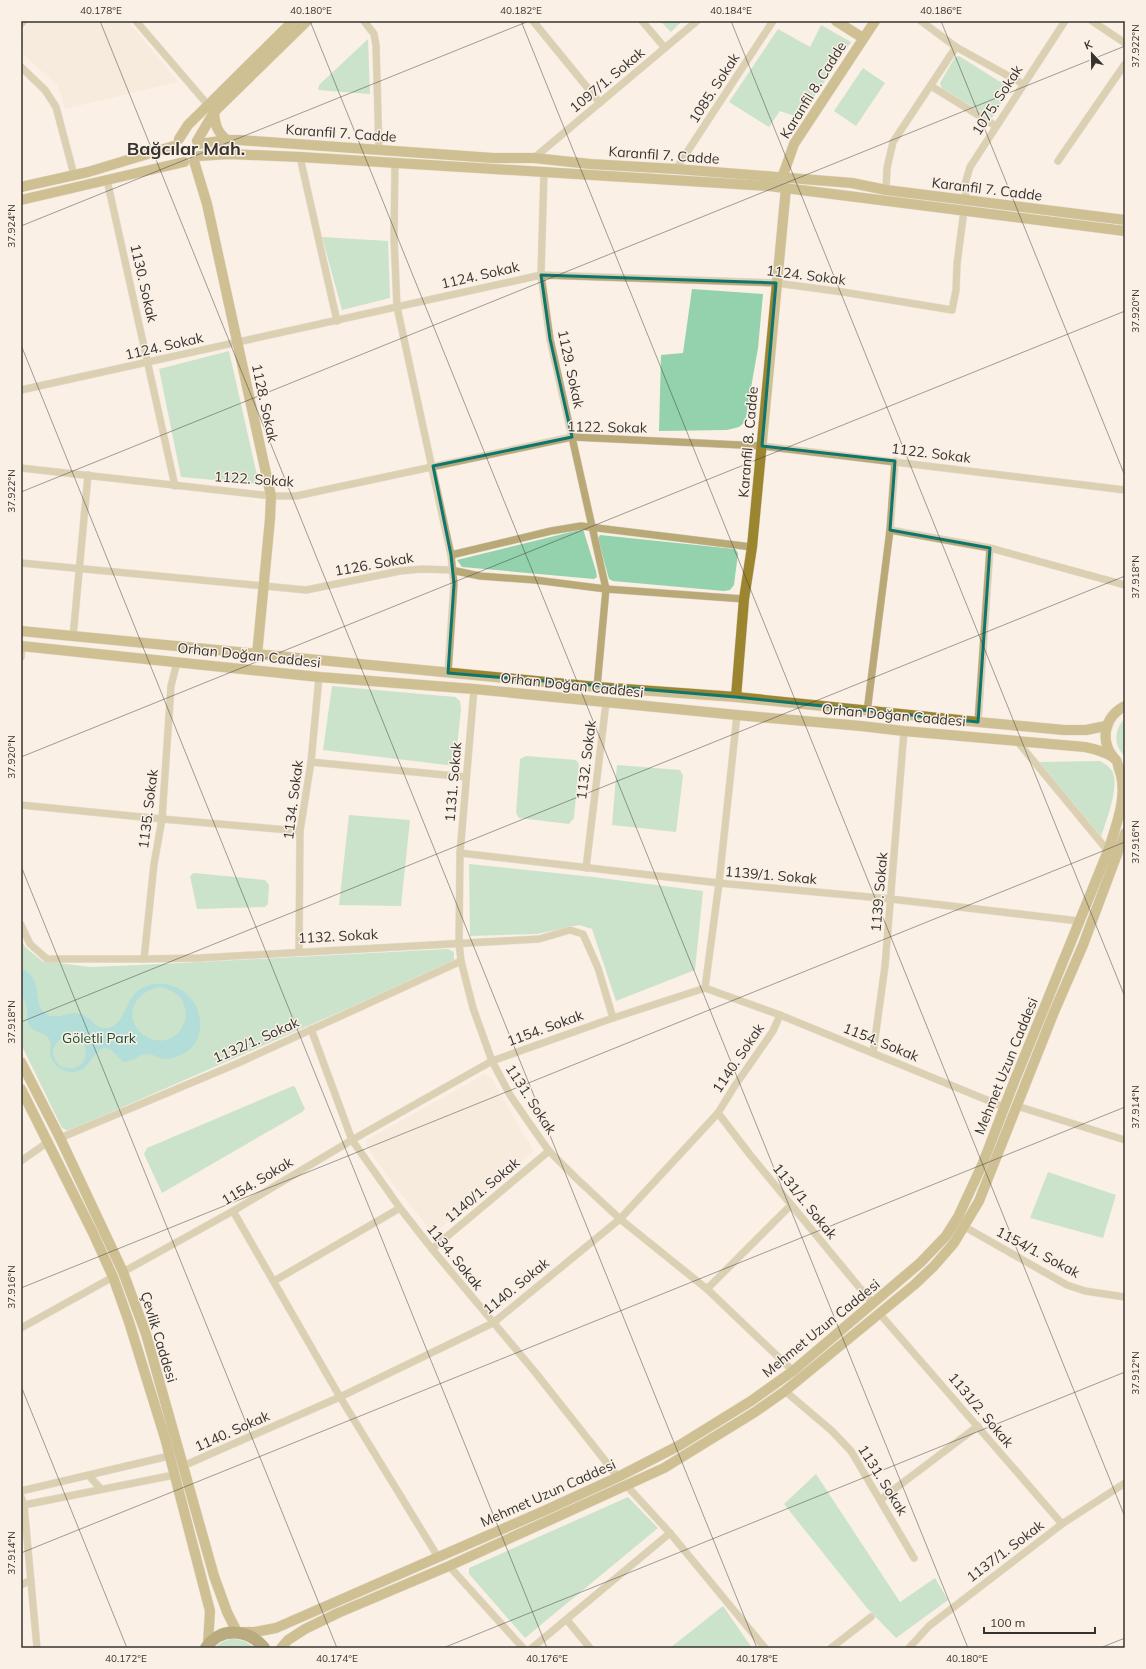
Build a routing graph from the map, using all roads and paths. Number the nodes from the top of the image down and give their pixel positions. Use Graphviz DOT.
graph roads {
  1 [pos="24,21"];
  2 [pos="136,21"];
  3 [pos="293,21"];
  4 [pos="307,21"];
  5 [pos="364,21"];
  6 [pos="533,21"];
  7 [pos="642,21"];
  8 [pos="697,21"];
  9 [pos="773,21"];
  10 [pos="836,21"];
  11 [pos="875,21"];
  12 [pos="921,21"];
  13 [pos="1066,21"];
  14 [pos="1092,21"];
  15 [pos="21,24"];
  16 [pos="863,38"];
  17 [pos="1125,42"];
  18 [pos="956,46"];
  19 [pos="665,48"];
  20 [pos="1125,64"];
  21 [pos="22,69"];
  22 [pos="1023,84"];
  23 [pos="931,86"];
  24 [pos="600,103"];
  25 [pos="211,108"];
  26 [pos="996,126"];
  27 [pos="227,140"];
  28 [pos="198,142"];
  29 [pos="177,143"];
  30 [pos="379,150"];
  31 [pos="300,157"];
  32 [pos="534,158"];
  33 [pos="192,160"];
  34 [pos="1058,161"];
  35 [pos="396,164"];
  36 [pos="676,169"];
  37 [pos="544,172"];
  38 [pos="74,175"];
  39 [pos="782,178"];
  40 [pos="107,180"];
  41 [pos="21,187"];
  42 [pos="786,188"];
  43 [pos="886,190"];
  44 [pos="21,200"];
  45 [pos="966,200"];
  46 [pos="964,210"];
  47 [pos="1125,220"];
  48 [pos="1125,231"];
  49 [pos="542,275"];
  50 [pos="776,283"];
  51 [pos="397,307"];
  52 [pos="337,321"];
  53 [pos="238,342"];
  54 [pos="148,363"];
  55 [pos="21,390"];
  56 [pos="572,437"];
  57 [pos="762,446"];
  58 [pos="895,461"];
  59 [pos="433,466"];
  60 [pos="21,468"];
  61 [pos="88,476"];
  62 [pos="175,486"];
  63 [pos="1125,490"];
  64 [pos="271,496"];
  65 [pos="593,528"];
  66 [pos="890,530"];
  67 [pos="752,547"];
  68 [pos="990,548"];
  69 [pos="451,555"];
  70 [pos="21,563"];
  71 [pos="80,568"];
  72 [pos="451,570"];
  73 [pos="264,585"];
  74 [pos="1125,585"];
  75 [pos="606,589"];
  76 [pos="744,599"];
  77 [pos="21,632"];
  78 [pos="73,637"];
  79 [pos="22,646"];
  80 [pos="256,655"];
  81 [pos="21,657"];
  82 [pos="177,662"];
  83 [pos="448,673"];
  84 [pos="319,677"];
  85 [pos="596,687"];
  86 [pos="474,689"];
  87 [pos="736,697"];
  88 [pos="606,703"];
  89 [pos="1125,706"];
  90 [pos="866,712"];
  91 [pos="737,715"];
  92 [pos="978,722"];
  93 [pos="1106,726"];
  94 [pos="904,732"];
  95 [pos="1017,741"];
  96 [pos="312,762"];
  97 [pos="1121,763"];
  98 [pos="466,777"];
  99 [pos="21,805"];
  100 [pos="162,820"];
  101 [pos="300,831"];
  102 [pos="1125,833"];
  103 [pos="1108,851"];
  104 [pos="460,853"];
  105 [pos="586,868"];
  106 [pos="719,883"];
  107 [pos="891,899"];
  108 [pos="1079,921"];
  109 [pos="21,925"];
  110 [pos="458,943"];
  111 [pos="299,951"];
  112 [pos="144,959"];
  113 [pos="461,962"];
  114 [pos="705,988"];
  115 [pos="780,1016"];
  116 [pos="613,1018"];
  117 [pos="311,1029"];
  118 [pos="873,1053"];
  119 [pos="21,1062"];
  120 [pos="492,1062"];
  121 [pos="21,1089"];
  122 [pos="1017,1106"];
  123 [pos="1004,1107"];
  124 [pos="718,1113"];
  125 [pos="60,1138"];
  126 [pos="352,1140"];
  127 [pos="1125,1140"];
  128 [pos="48,1142"];
  129 [pos="549,1151"];
  130 [pos="21,1161"];
  131 [pos="791,1205"];
  132 [pos="400,1208"];
  133 [pos="233,1210"];
  134 [pos="620,1219"];
  135 [pos="965,1226"];
  136 [pos="432,1249"];
  137 [pos="123,1272"];
  138 [pos="113,1277"];
  139 [pos="274,1281"];
  140 [pos="707,1289"];
  141 [pos="1125,1297"];
  142 [pos="873,1304"];
  143 [pos="879,1313"];
  144 [pos="493,1323"];
  145 [pos="21,1328"];
  146 [pos="793,1371"];
  147 [pos="785,1391"];
  148 [pos="340,1397"];
  149 [pos="978,1426"];
  150 [pos="169,1456"];
  151 [pos="183,1466"];
  152 [pos="174,1475"];
  153 [pos="89,1476"];
  154 [pos="618,1477"];
  155 [pos="1125,1483"];
  156 [pos="627,1486"];
  157 [pos="101,1489"];
  158 [pos="21,1491"];
  159 [pos="21,1497"];
  160 [pos="880,1500"];
  161 [pos="23,1504"];
  162 [pos="1062,1524"];
  163 [pos="670,1534"];
  164 [pos="438,1557"];
  165 [pos="914,1558"];
  166 [pos="449,1566"];
  167 [pos="31,1580"];
  168 [pos="21,1585"];
  169 [pos="871,1617"];
  170 [pos="567,1620"];
  171 [pos="237,1632"];
  172 [pos="204,1647"];
  173 [pos="36,1648"];
  174 [pos="264,1648"];
  175 [pos="281,1648"];
  176 [pos="523,1648"];
  177 [pos="532,1648"];
  178 [pos="590,1648"];
  179 [pos="765,1648"];
  180 [pos="832,1648"];
  181 [pos="909,1648"];
  1 -- 15 [label="street"];
  2 -- 25 [label="street"];
  3 -- 25 [label="main road"];
  4 -- 25 [label="main road"];
  5 -- 30 [label="street"];
  6 -- 24 [label="street"];
  7 -- 19 [label="street"];
  8 -- 19 [label="street, 1097/1. Sokak"];
  9 -- 36 [label="street, 1085. Sokak"];
  10 -- 16 [label="main road"];
  11 -- 16 [label="main road, Karanfil 8. Cadde"];
  12 -- 18 [label="street"];
  13 -- 22 [label="street, 1075. Sokak"];
  14 -- 17 [label="street"];
  16 -- 39 [label="main road, Karanfil 8. Cadde"];
  18 -- 22 [label="street"];
  18 -- 23 [label="street"];
  19 -- 24 [label="street, 1097/1. Sokak"];
  20 -- 34 [label="street"];
  21 -- 38 [label="street"];
  22 -- 26 [label="street, 1075. Sokak"];
  23 -- 26 [label="street"];
  23 -- 43 [label="street"];
  24 -- 32 [label="street, 1097/1. Sokak"];
  25 -- 27 [label="main road"];
  25 -- 28 [label="main road"];
  25 -- 29 [label="main road"];
  26 -- 45 [label="street, 1075. Sokak"];
  27 -- 28 [label="main road, Karanfil 7. Cadde"];
  27 -- 30 [label="main road, Karanfil 7. Cadde"];
  28 -- 29 [label="main road"];
  28 -- 33 [label="main road"];
  29 -- 33 [label="main road"];
  29 -- 38 [label="main road"];
  30 -- 32 [label="main road, Karanfil 7. Cadde"];
  31 -- 33 [label="main road, Karanfil 7. Cadde"];
  31 -- 35 [label="main road, Karanfil 7. Cadde"];
  31 -- 52 [label="street"];
  32 -- 36 [label="main road, Karanfil 7. Cadde"];
  33 -- 40 [label="main road, Karanfil 7. Cadde"];
  33 -- 53 [label="main road, 1128. Sokak"];
  35 -- 37 [label="main road, Karanfil 7. Cadde"];
  35 -- 51 [label="street"];
  36 -- 39 [label="main road, Karanfil 7. Cadde"];
  37 -- 42 [label="main road, Karanfil 7. Cadde"];
  37 -- 49 [label="street, 1129. Sokak"];
  38 -- 41 [label="main road"];
  39 -- 43 [label="main road, Karanfil 7. Cadde"];
  40 -- 44 [label="main road, Karanfil 7. Cadde"];
  40 -- 54 [label="street, 1130. Sokak"];
  42 -- 46 [label="main road, Karanfil 7. Cadde"];
  42 -- 50 [label="main road, Karanfil 8. Cadde"];
  43 -- 45 [label="main road, Karanfil 7. Cadde"];
  45 -- 47 [label="main road, Karanfil 7. Cadde"];
  46 -- 48 [label="main road, Karanfil 7. Cadde"];
  46 -- 50 [label="street, 1124. Sokak"];
  49 -- 50 [label="street, 1124. Sokak"];
  49 -- 51 [label="street, 1124. Sokak"];
  49 -- 56 [label="street, 1129. Sokak"];
  50 -- 57 [label="main road, Karanfil 8. Cadde"];
  51 -- 52 [label="street, 1124. Sokak"];
  51 -- 59 [label="street"];
  52 -- 53 [label="street, 1124. Sokak"];
  53 -- 54 [label="street, 1124. Sokak"];
  53 -- 64 [label="main road, 1128. Sokak"];
  54 -- 55 [label="street, 1124. Sokak"];
  54 -- 62 [label="street, 1130. Sokak"];
  56 -- 57 [label="street, 1122. Sokak"];
  56 -- 59 [label="street, 1122. Sokak"];
  56 -- 65 [label="street, 1129. Sokak"];
  57 -- 58 [label="street, 1122. Sokak"];
  57 -- 67 [label="main road, Karanfil 8. Cadde"];
  58 -- 63 [label="street, 1122. Sokak"];
  58 -- 66 [label="street"];
  59 -- 64 [label="street, 1122. Sokak"];
  59 -- 69 [label="street"];
  60 -- 61 [label="street, 1122. Sokak"];
  61 -- 62 [label="street, 1122. Sokak"];
  61 -- 71 [label="street"];
  62 -- 64 [label="street, 1122. Sokak"];
  64 -- 73 [label="main road, 1128. Sokak"];
  65 -- 67 [label="street"];
  65 -- 69 [label="street"];
  65 -- 75 [label="street, 1129. Sokak"];
  66 -- 68 [label="street"];
  66 -- 90 [label="street"];
  67 -- 76 [label="main road, Karanfil 8. Cadde"];
  68 -- 74 [label="street"];
  68 -- 92 [label="street"];
  69 -- 72 [label="street"];
  70 -- 71 [label="street, 1126. Sokak"];
  71 -- 73 [label="street, 1126. Sokak"];
  71 -- 78 [label="street"];
  72 -- 73 [label="street, 1126. Sokak"];
  72 -- 75 [label="street, 1126. Sokak"];
  72 -- 83 [label="street"];
  73 -- 80 [label="main road, 1128. Sokak"];
  75 -- 76 [label="street, 1126. Sokak"];
  75 -- 85 [label="street, 1129. Sokak"];
  76 -- 87 [label="main road, Karanfil 8. Cadde"];
  77 -- 78 [label="main road"];
  78 -- 80 [label="main road"];
  79 -- 81 [label="street"];
  79 -- 82 [label="main road, Orhan Doğan Caddesi"];
  80 -- 83 [label="main road"];
  82 -- 84 [label="main road, Orhan Doğan Caddesi"];
  82 -- 100 [label="street, 1135. Sokak"];
  83 -- 85 [label="main road"];
  84 -- 86 [label="main road, Orhan Doğan Caddesi"];
  84 -- 96 [label="street, 1134. Sokak"];
  85 -- 87 [label="main road"];
  86 -- 88 [label="main road, Orhan Doğan Caddesi"];
  86 -- 98 [label="street, 1131. Sokak"];
  87 -- 90 [label="main road"];
  88 -- 91 [label="main road, Orhan Doğan Caddesi"];
  88 -- 105 [label="street, 1132. Sokak"];
  89 -- 93 [label="main road"];
  90 -- 92 [label="main road"];
  91 -- 94 [label="main road, Orhan Doğan Caddesi"];
  91 -- 106 [label="street"];
  92 -- 93 [label="main road"];
  93 -- 97 [label="main road, Mehmet Uzun Caddesi"];
  94 -- 95 [label="main road, Orhan Doğan Caddesi"];
  94 -- 107 [label="street, 1139. Sokak"];
  95 -- 97 [label="main road, Orhan Doğan Caddesi"];
  95 -- 103 [label="street"];
  96 -- 98 [label="street"];
  96 -- 101 [label="street, 1134. Sokak"];
  97 -- 103 [label="main road, Mehmet Uzun Caddesi"];
  98 -- 104 [label="street, 1131. Sokak"];
  99 -- 100 [label="street"];
  100 -- 101 [label="street"];
  100 -- 112 [label="street, 1135. Sokak"];
  101 -- 111 [label="street, 1134. Sokak"];
  102 -- 122 [label="main road"];
  103 -- 108 [label="main road, Mehmet Uzun Caddesi"];
  104 -- 105 [label="street, 1139/1. Sokak"];
  104 -- 110 [label="street, 1131. Sokak"];
  105 -- 106 [label="street, 1139/1. Sokak"];
  106 -- 107 [label="street, 1139/1. Sokak"];
  106 -- 114 [label="street"];
  107 -- 108 [label="street, 1139/1. Sokak"];
  107 -- 118 [label="street, 1139. Sokak"];
  108 -- 123 [label="main road, Mehmet Uzun Caddesi"];
  109 -- 112 [label="street, 1132. Sokak"];
  110 -- 111 [label="street, 1132. Sokak"];
  110 -- 113 [label="street, 1131. Sokak"];
  110 -- 116 [label="street, 1132. Sokak"];
  111 -- 112 [label="street, 1132. Sokak"];
  113 -- 117 [label="street, 1132/1. Sokak"];
  113 -- 120 [label="street, 1131. Sokak"];
  114 -- 115 [label="street, 1154. Sokak"];
  114 -- 116 [label="street, 1154. Sokak"];
  115 -- 118 [label="street, 1154. Sokak"];
  115 -- 124 [label="street, 1140. Sokak"];
  116 -- 120 [label="street, 1154. Sokak"];
  117 -- 125 [label="street, 1132/1. Sokak"];
  117 -- 126 [label="street, 1134. Sokak"];
  118 -- 123 [label="street, 1154. Sokak"];
  119 -- 125 [label="main road, Çevlik Caddesi"];
  120 -- 126 [label="street, 1154. Sokak"];
  120 -- 129 [label="street, 1131. Sokak"];
  121 -- 128 [label="main road, Çevlik Caddesi"];
  122 -- 127 [label="street"];
  122 -- 135 [label="main road"];
  123 -- 142 [label="main road, Mehmet Uzun Caddesi"];
  124 -- 131 [label="street, 1131/1. Sokak"];
  124 -- 134 [label="street, 1140. Sokak"];
  125 -- 137 [label="main road, Çevlik Caddesi"];
  126 -- 132 [label="street, 1134. Sokak"];
  126 -- 133 [label="street, 1154. Sokak"];
  128 -- 130 [label="street"];
  128 -- 138 [label="main road, Çevlik Caddesi"];
  129 -- 134 [label="street, 1131. Sokak"];
  129 -- 136 [label="street, 1140/1. Sokak"];
  131 -- 140 [label="street"];
  131 -- 142 [label="street, 1131/1. Sokak"];
  132 -- 136 [label="street, 1134. Sokak"];
  132 -- 139 [label="street"];
  133 -- 137 [label="street, 1154. Sokak"];
  133 -- 139 [label="street"];
  134 -- 140 [label="street, 1131. Sokak"];
  134 -- 144 [label="street, 1140. Sokak"];
  135 -- 141 [label="street, 1154/1. Sokak"];
  135 -- 143 [label="main road"];
  136 -- 144 [label="street, 1134. Sokak"];
  137 -- 151 [label="main road, Çevlik Caddesi"];
  138 -- 145 [label="street"];
  138 -- 150 [label="main road, Çevlik Caddesi"];
  139 -- 148 [label="street"];
  140 -- 146 [label="street, 1131. Sokak"];
  142 -- 146 [label="main road, Mehmet Uzun Caddesi"];
  143 -- 147 [label="main road"];
  143 -- 149 [label="street, 1131/2. Sokak"];
  144 -- 148 [label="street, 1140. Sokak"];
  144 -- 154 [label="street, 1134. Sokak"];
  146 -- 154 [label="main road, Mehmet Uzun Caddesi"];
  147 -- 156 [label="main road"];
  147 -- 160 [label="street, 1131. Sokak"];
  148 -- 151 [label="street, 1140. Sokak"];
  148 -- 164 [label="street"];
  149 -- 160 [label="street"];
  149 -- 162 [label="street, 1131/2. Sokak"];
  150 -- 152 [label="main road, Çevlik Caddesi"];
  150 -- 153 [label="street"];
  151 -- 171 [label="main road, Çevlik Caddesi"];
  152 -- 157 [label="street"];
  152 -- 172 [label="main road, Çevlik Caddesi"];
  153 -- 157 [label="street"];
  153 -- 158 [label="street"];
  154 -- 164 [label="main road, Mehmet Uzun Caddesi"];
  155 -- 162 [label="street, 1137/1. Sokak"];
  156 -- 163 [label="street"];
  156 -- 166 [label="main road"];
  157 -- 161 [label="street"];
  159 -- 161 [label="street"];
  160 -- 165 [label="street, 1131. Sokak"];
  161 -- 167 [label="street"];
  162 -- 181 [label="street, 1137/1. Sokak"];
  163 -- 170 [label="street"];
  163 -- 179 [label="street"];
  164 -- 171 [label="main road, Mehmet Uzun Caddesi"];
  166 -- 175 [label="main road"];
  166 -- 176 [label="street"];
  167 -- 168 [label="street"];
  167 -- 173 [label="street"];
  169 -- 180 [label="street"];
  170 -- 177 [label="street"];
  170 -- 178 [label="street"];
  171 -- 172 [label="highway"];
  171 -- 174 [label="highway"];
}
